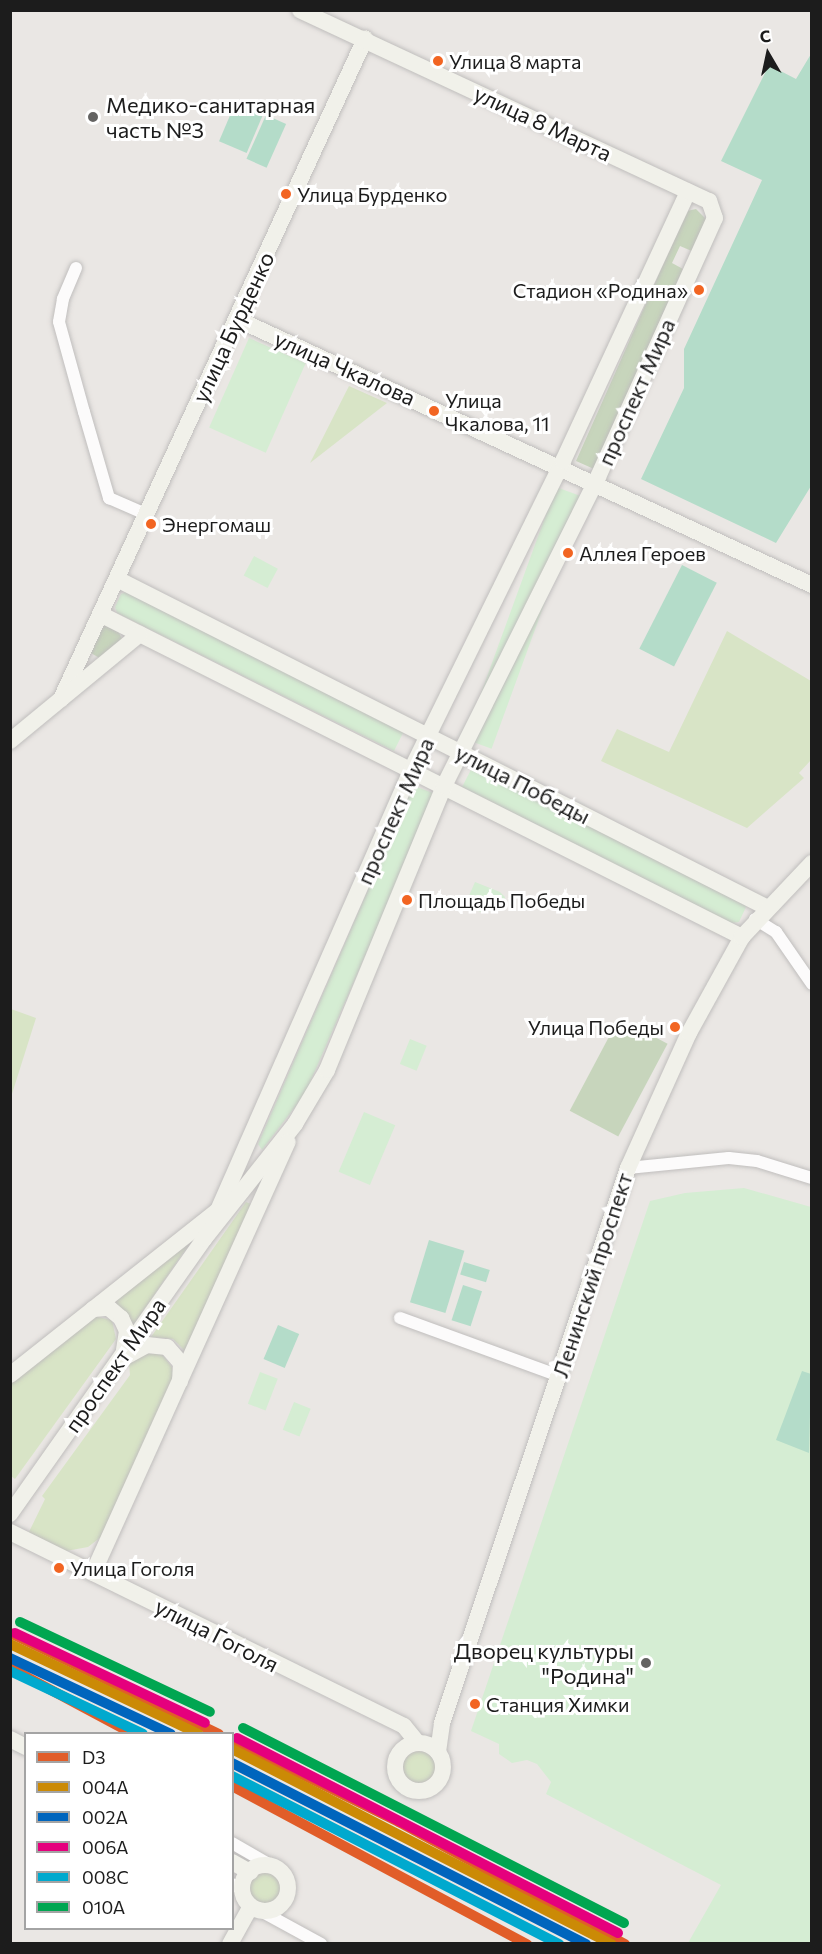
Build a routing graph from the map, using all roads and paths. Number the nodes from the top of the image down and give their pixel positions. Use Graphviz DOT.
graph roads {
  1 [pos="300,10"];
  2 [pos="365,39"];
  3 [pos="688,192"];
  4 [pos="76,268"];
  5 [pos="237,319"];
  6 [pos="560,469"];
  7 [pos="594,485"];
  8 [pos="146,514"];
  9 [pos="117,579"];
  10 [pos="812,585"];
  11 [pos="100,614"];
  12 [pos="140,634"];
  13 [pos="62,699"];
  14 [pos="428,736"];
  15 [pos="10,741"];
  16 [pos="461,752"];
  17 [pos="411,770"];
  18 [pos="444,786"];
  19 [pos="812,863"];
  20 [pos="768,908"];
  21 [pos="755,919"];
  22 [pos="742,937"];
  23 [pos="812,984"];
  24 [pos="295,1124"];
  25 [pos="628,1168"];
  26 [pos="812,1178"];
  27 [pos="218,1210"];
  28 [pos="204,1239"];
  29 [pos="93,1309"];
  30 [pos="400,1318"];
  31 [pos="116,1364"];
  32 [pos="10,1375"];
  33 [pos="559,1376"];
  34 [pos="178,1387"];
  35 [pos="10,1514"];
  36 [pos="10,1532"];
  37 [pos="93,1573"];
  38 [pos="10,1739"];
  39 [pos="24,1746"];
  40 [pos="430,1746"];
  41 [pos="234,1844"];
  42 [pos="234,1863"];
  43 [pos="272,1866"];
  44 [pos="250,1872"];
  45 [pos="238,1887"];
  46 [pos="255,1908"];
  47 [pos="230,1944"];
  48 [pos="321,1944"];
  1 -- 2 [label="street, улица 8 Марта"];
  2 -- 3 [label="street, улица 8 Марта"];
  2 -- 5 [label="street, улица Бурденко"];
  3 -- 6 [label="street, проспект Мира"];
  3 -- 7 [label="street, проспект Мира"];
  4 -- 8 [label="street"];
  5 -- 6 [label="street, улица Чкалова"];
  5 -- 8 [label="street, улица Бурденко"];
  6 -- 7 [label="street, улица Чкалова"];
  6 -- 14 [label="street, проспект Мира"];
  7 -- 10 [label="street, улица Чкалова"];
  7 -- 16 [label="street, проспект Мира"];
  8 -- 9 [label="street, улица Бурденко"];
  9 -- 11 [label="street, улица Бурденко"];
  9 -- 14 [label="street, улица Победы"];
  11 -- 12 [label="street, улица Победы"];
  11 -- 13 [label="street, улица Бурденко"];
  12 -- 13 [label="street"];
  12 -- 17 [label="street, улица Победы"];
  13 -- 15 [label="street"];
  14 -- 16 [label="street, улица Победы"];
  14 -- 17 [label="street, проспект Мира"];
  16 -- 18 [label="street, проспект Мира"];
  16 -- 20 [label="street, улица Победы"];
  17 -- 18 [label="street, улица Победы"];
  17 -- 27 [label="street, проспект Мира"];
  18 -- 22 [label="street, улица Победы"];
  18 -- 24 [label="street, проспект Мира"];
  19 -- 20 [label="street, Ленинский проспект"];
  20 -- 21 [label="street, Ленинский проспект"];
  21 -- 22 [label="street, Ленинский проспект"];
  21 -- 23 [label="street"];
  22 -- 25 [label="street, Ленинский проспект"];
  24 -- 28 [label="street, проспект Мира"];
  24 -- 34 [label="street"];
  25 -- 26 [label="street"];
  25 -- 33 [label="street, Ленинский проспект"];
  27 -- 28 [label="street, проспект Мира"];
  27 -- 29 [label="street"];
  28 -- 31 [label="street, проспект Мира"];
  29 -- 31 [label="street"];
  29 -- 32 [label="street"];
  30 -- 33 [label="street"];
  31 -- 34 [label="street"];
  31 -- 35 [label="street, проспект Мира"];
  33 -- 40 [label="street, Ленинский проспект"];
  34 -- 37 [label="street"];
  36 -- 37 [label="street, улица Гоголя"];
  37 -- 40 [label="street, улица Гоголя"];
  38 -- 39 [label="street"];
  41 -- 43 [label="street"];
  42 -- 44 [label="street"];
  43 -- 44 [label="street"];
  43 -- 46 [label="street"];
  44 -- 45 [label="street"];
  45 -- 46 [label="street"];
  46 -- 47 [label="street"];
  46 -- 48 [label="street"];
}
